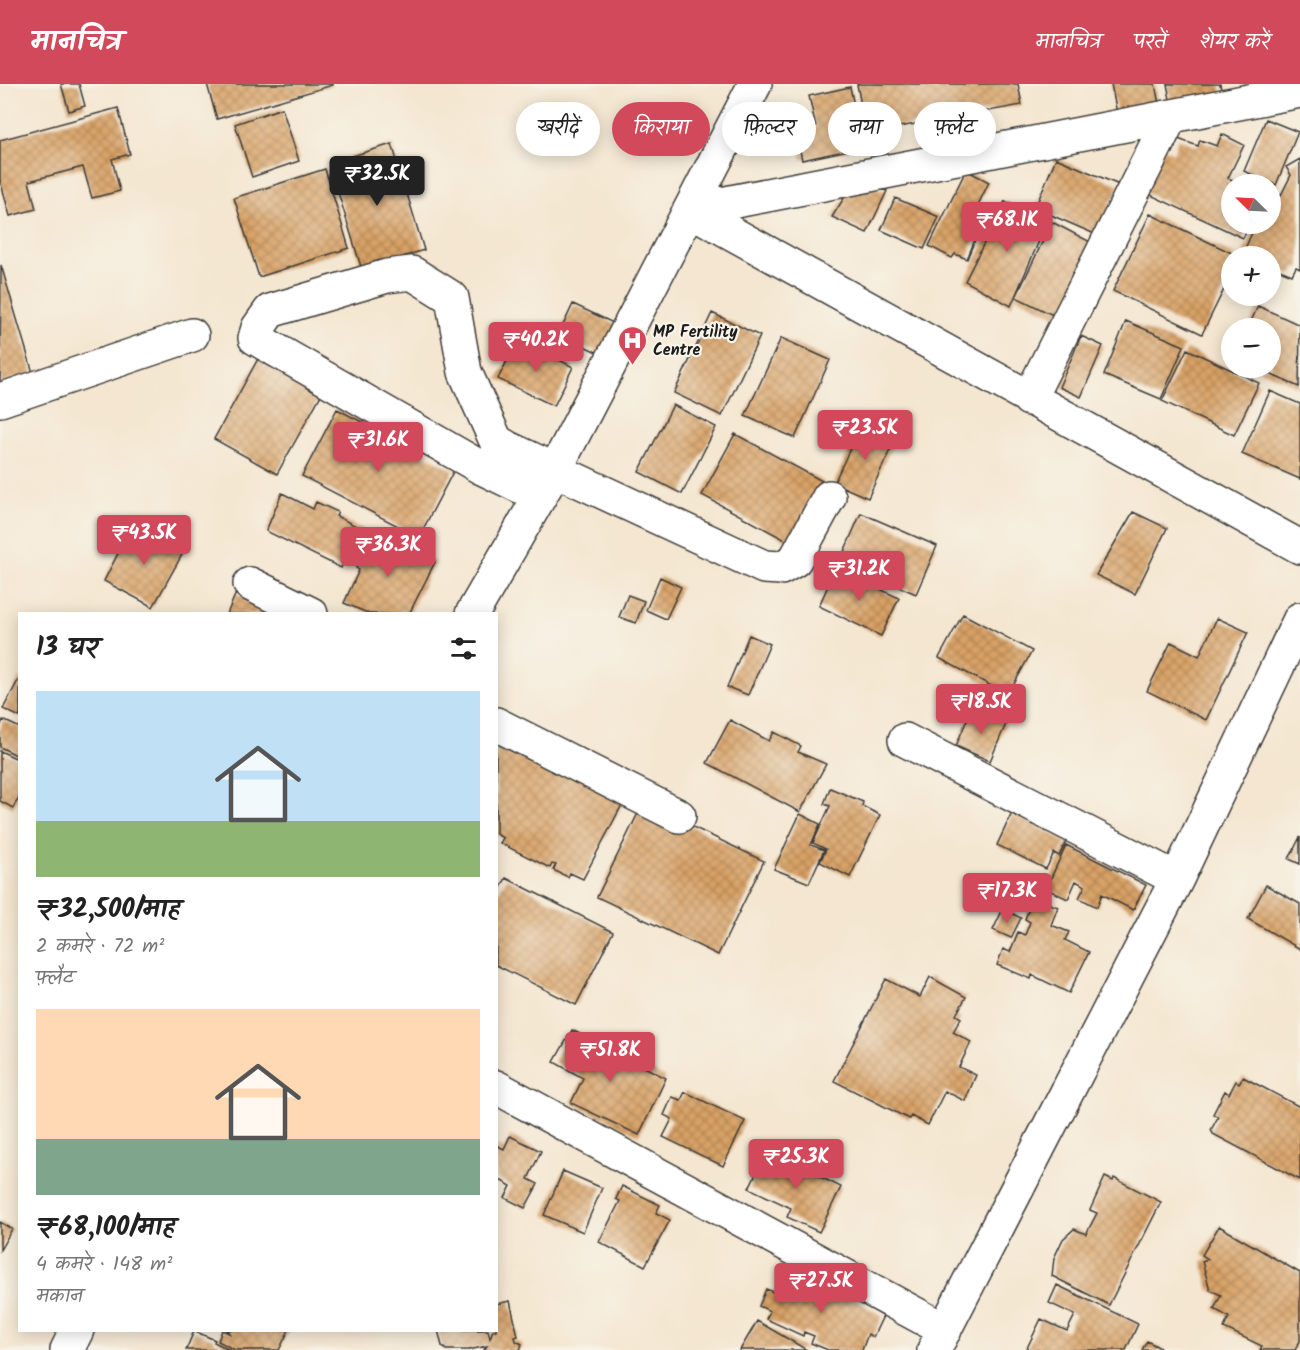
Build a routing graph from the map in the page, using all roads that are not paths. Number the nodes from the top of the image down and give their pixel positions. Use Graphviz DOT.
graph roads {
  1 [pos="755,84"];
  2 [pos="1300,90"];
  3 [pos="1171,116"];
  4 [pos="690,210"];
  5 [pos="192,335"];
  6 [pos="1029,399"];
  7 [pos="0,400"];
  8 [pos="488,454"];
  9 [pos="547,482"];
  10 [pos="829,497"];
  11 [pos="1300,547"];
  12 [pos="250,585"];
  13 [pos="307,612"];
  14 [pos="473,612"];
  15 [pos="1300,619"];
  16 [pos="498,725"];
  17 [pos="905,740"];
  18 [pos="679,816"];
  19 [pos="1177,879"];
  20 [pos="498,1088"];
  21 [pos="76,1332"];
  22 [pos="940,1340"];
  23 [pos="66,1350"];
  1 -- 4 [label="street"];
  2 -- 3 [label="street"];
  3 -- 4 [label="street"];
  3 -- 6 [label="street"];
  4 -- 6 [label="street"];
  4 -- 9 [label="street"];
  5 -- 7 [label="street"];
  6 -- 11 [label="street"];
  8 -- 8 [label="street"];
  8 -- 9 [label="street"];
  9 -- 10 [label="street"];
  9 -- 14 [label="street"];
  12 -- 13 [label="street"];
  15 -- 19 [label="street"];
  16 -- 18 [label="street"];
  17 -- 19 [label="street"];
  19 -- 22 [label="street"];
  20 -- 22 [label="street"];
  21 -- 23 [label="street"];
}
